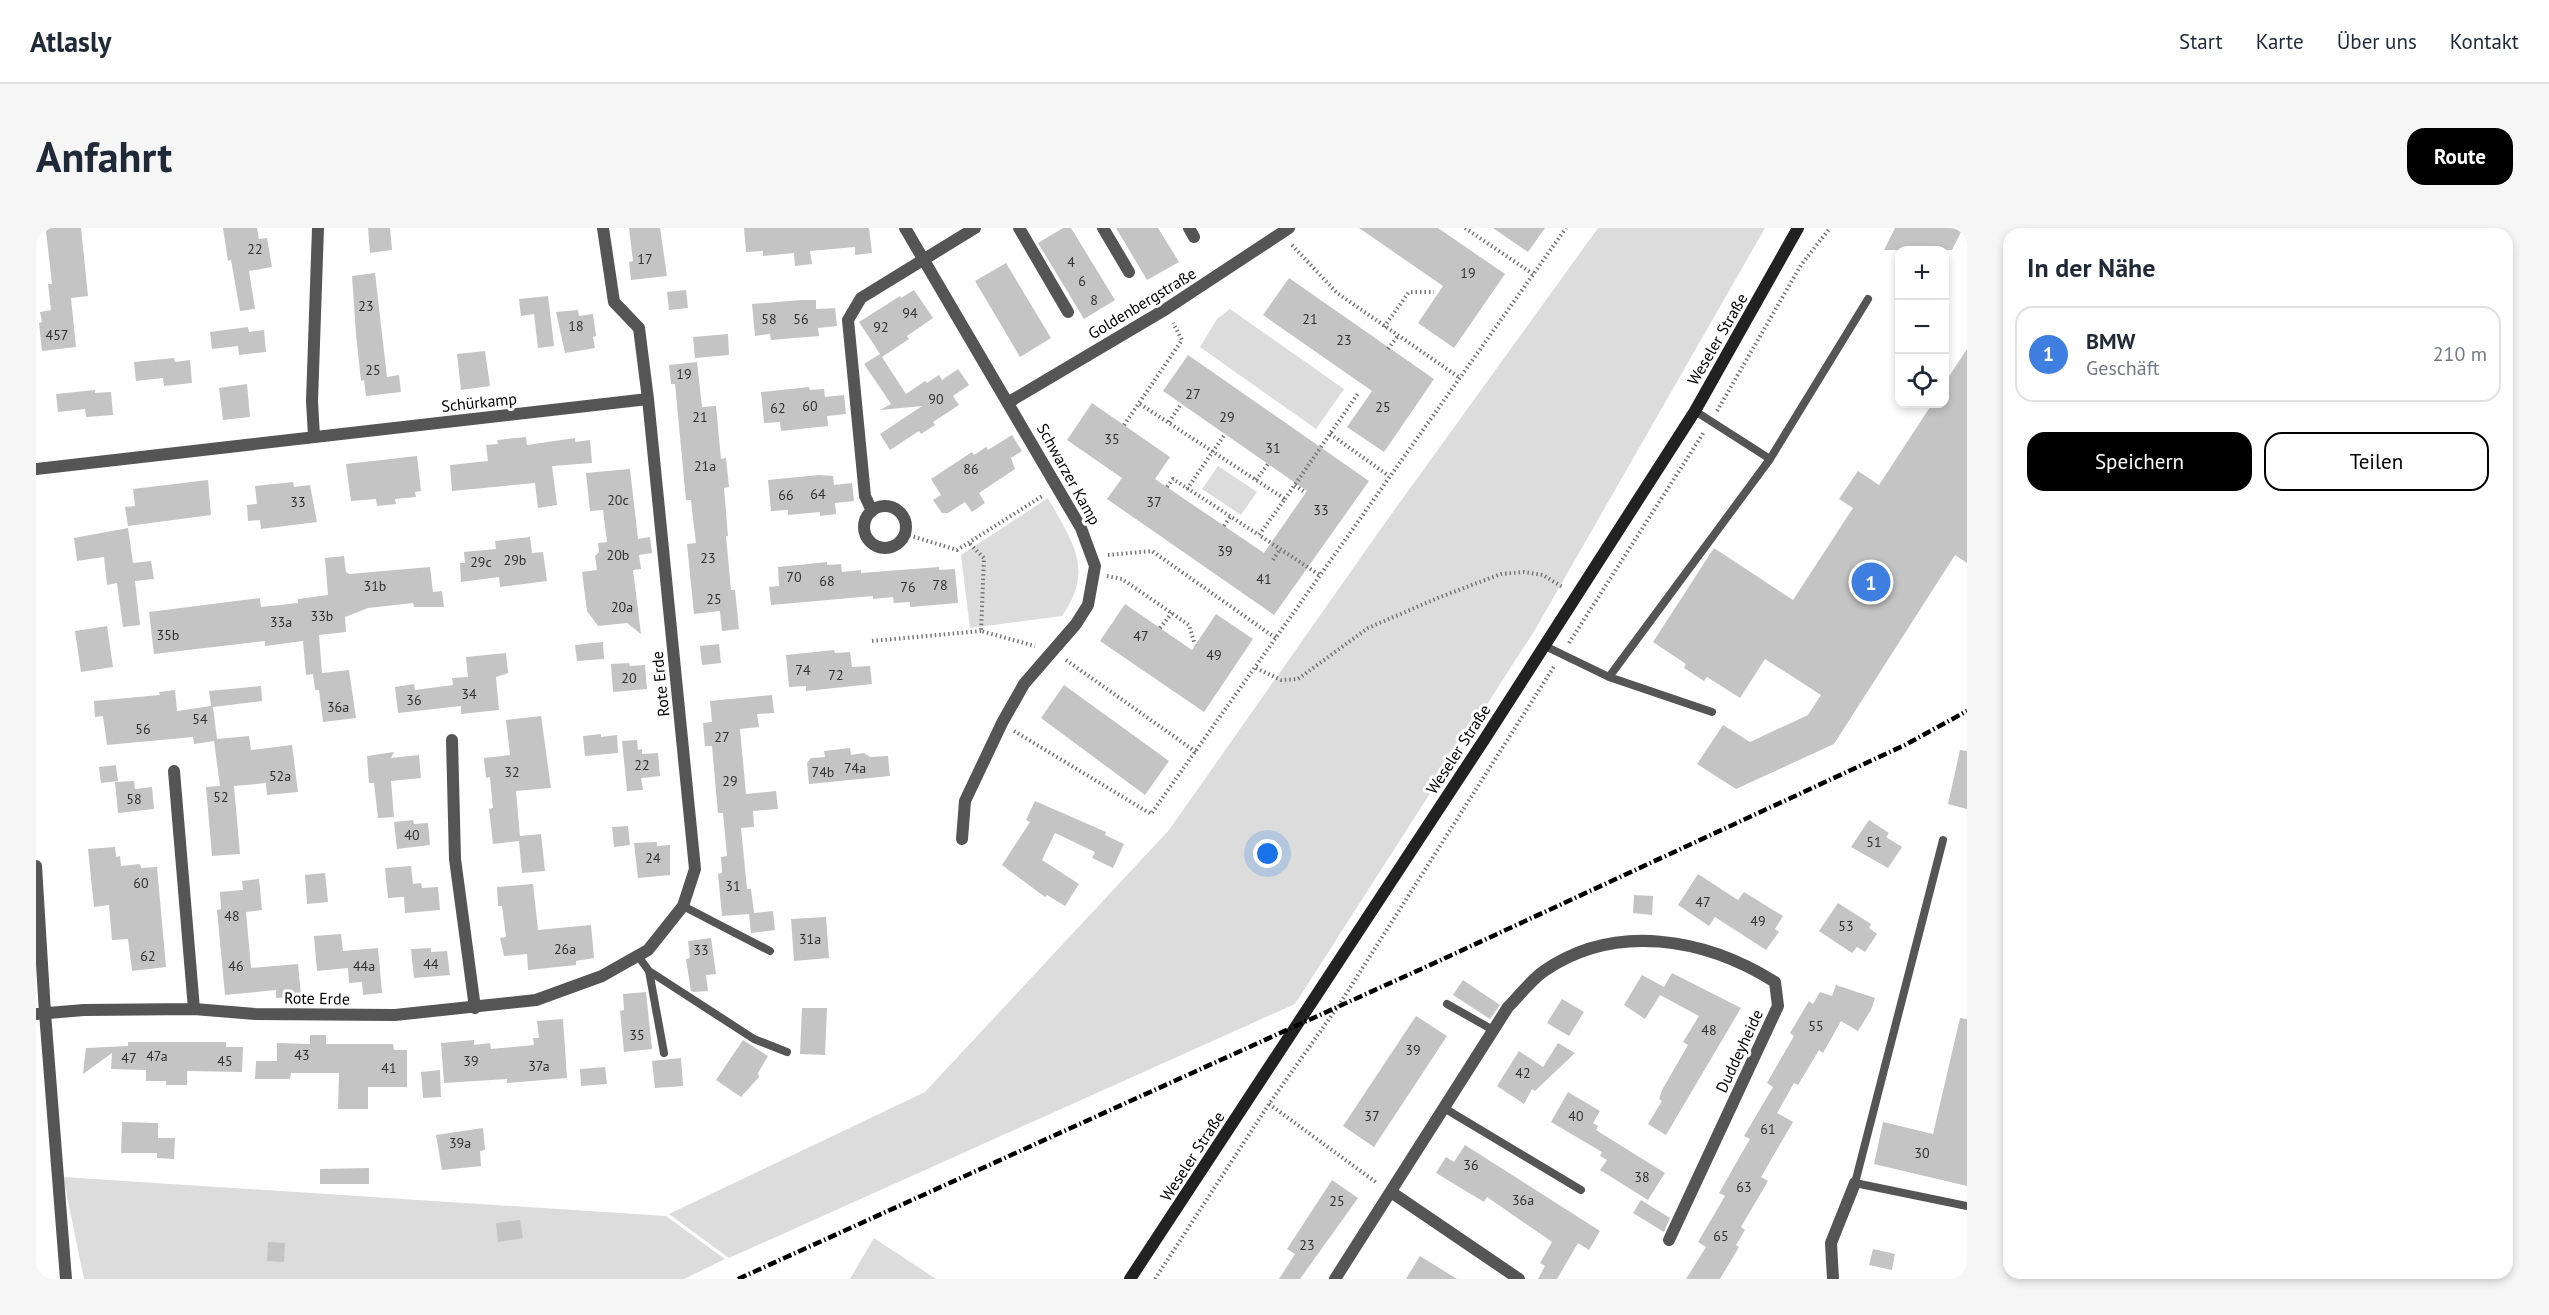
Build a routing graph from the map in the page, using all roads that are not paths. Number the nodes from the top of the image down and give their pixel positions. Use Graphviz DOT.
graph roads {
  1 [pos="318,228"];
  2 [pos="603,228"];
  3 [pos="905,228"];
  4 [pos="975,228"];
  5 [pos="1018,228"];
  6 [pos="1103,228"];
  7 [pos="1798,228"];
  8 [pos="1285,231"];
  9 [pos="922,259"];
  10 [pos="1129,272"];
  11 [pos="1868,299"];
  12 [pos="1068,312"];
  13 [pos="648,399"];
  14 [pos="1009,402"];
  15 [pos="1695,411"];
  16 [pos="314,437"];
  17 [pos="1770,459"];
  18 [pos="36,469"];
  19 [pos="872,511"];
  20 [pos="1545,646"];
  21 [pos="1609,678"];
  22 [pos="1712,712"];
  23 [pos="452,740"];
  24 [pos="174,771"];
  25 [pos="962,839"];
  26 [pos="1943,840"];
  27 [pos="36,866"];
  28 [pos="683,906"];
  29 [pos="770,951"];
  30 [pos="638,956"];
  31 [pos="649,970"];
  32 [pos="1447,1004"];
  33 [pos="475,1008"];
  34 [pos="194,1009"];
  35 [pos="40,1014"];
  36 [pos="1493,1030"];
  37 [pos="787,1052"];
  38 [pos="664,1053"];
  39 [pos="1444,1108"];
  40 [pos="1855,1183"];
  41 [pos="1581,1190"];
  42 [pos="1391,1192"];
  43 [pos="1967,1206"];
  44 [pos="1669,1240"];
  45 [pos="66,1279"];
  46 [pos="1130,1279"];
  47 [pos="1335,1279"];
  48 [pos="1519,1279"];
  49 [pos="1833,1279"];
  1 -- 16 [label="street"];
  2 -- 13 [label="street, Rote Erde"];
  3 -- 9 [label="street, Schwarzer Kamp"];
  4 -- 9 [label="street"];
  5 -- 12 [label="street"];
  6 -- 10 [label="street"];
  7 -- 15 [label="main road, Weseler Straße"];
  8 -- 14 [label="street, Goldenbergstraße"];
  9 -- 14 [label="street, Schwarzer Kamp"];
  9 -- 19 [label="street"];
  11 -- 17 [label="lane"];
  13 -- 16 [label="street, Schürkamp"];
  13 -- 28 [label="street, Rote Erde"];
  14 -- 25 [label="street, Schwarzer Kamp"];
  15 -- 17 [label="lane"];
  15 -- 20 [label="main road, Weseler Straße"];
  16 -- 18 [label="street, Schürkamp"];
  17 -- 21 [label="lane"];
  19 -- 19 [label="street"];
  20 -- 21 [label="lane"];
  20 -- 46 [label="main road, Weseler Straße"];
  21 -- 22 [label="lane"];
  23 -- 33 [label="street"];
  24 -- 34 [label="street"];
  26 -- 40 [label="lane"];
  27 -- 35 [label="street"];
  28 -- 29 [label="lane"];
  28 -- 30 [label="street, Rote Erde"];
  30 -- 31 [label="lane"];
  30 -- 33 [label="street, Rote Erde"];
  31 -- 37 [label="lane"];
  31 -- 38 [label="lane"];
  32 -- 36 [label="lane"];
  33 -- 34 [label="street, Rote Erde"];
  34 -- 35 [label="street, Rote Erde"];
  35 -- 45 [label="street"];
  36 -- 39 [label="street, Duddeyheide"];
  36 -- 44 [label="street, Duddeyheide"];
  39 -- 41 [label="lane"];
  39 -- 42 [label="street, Duddeyheide"];
  40 -- 43 [label="lane"];
  40 -- 49 [label="street"];
  42 -- 47 [label="street, Duddeyheide"];
  42 -- 48 [label="street"];
}
